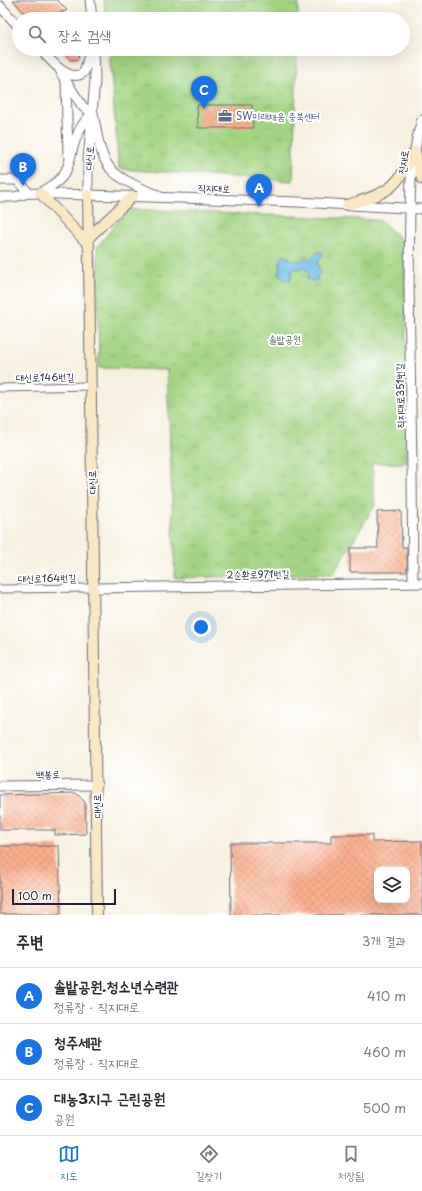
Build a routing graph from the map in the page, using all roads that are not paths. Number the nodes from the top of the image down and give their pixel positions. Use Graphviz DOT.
graph roads {
  1 [pos="90,0"];
  2 [pos="0,6"];
  3 [pos="91,12"];
  4 [pos="12,19"];
  5 [pos="47,56"];
  6 [pos="89,56"];
  7 [pos="94,56"];
  8 [pos="60,69"];
  9 [pos="66,81"];
  10 [pos="93,113"];
  11 [pos="422,120"];
  12 [pos="415,151"];
  13 [pos="69,164"];
  14 [pos="422,179"];
  15 [pos="0,180"];
  16 [pos="34,193"];
  17 [pos="88,195"];
  18 [pos="133,196"];
  19 [pos="0,197"];
  20 [pos="163,197"];
  21 [pos="347,205"];
  22 [pos="410,208"];
  23 [pos="422,209"];
  24 [pos="89,241"];
  25 [pos="90,386"];
  26 [pos="0,388"];
  27 [pos="417,583"];
  28 [pos="94,588"];
  29 [pos="0,589"];
  30 [pos="97,785"];
  31 [pos="0,786"];
  32 [pos="97,915"];
  1 -- 3 [label="street"];
  2 -- 4 [label="street"];
  5 -- 8 [label="street"];
  6 -- 8 [label="street"];
  7 -- 10 [label="street, 대신로"];
  8 -- 9 [label="street"];
  9 -- 10 [label="street"];
  9 -- 13 [label="street"];
  10 -- 13 [label="street"];
  10 -- 17 [label="street, 대신로"];
  10 -- 20 [label="street"];
  11 -- 12 [label="street, 진재로"];
  12 -- 14 [label="main road"];
  12 -- 21 [label="main road"];
  12 -- 22 [label="street, 진재로"];
  13 -- 16 [label="street"];
  15 -- 16 [label="street"];
  16 -- 17 [label="street, 직지대로"];
  16 -- 19 [label="street, 직지대로"];
  16 -- 24 [label="main road"];
  17 -- 18 [label="street, 직지대로"];
  17 -- 24 [label="main road, 대신로"];
  18 -- 20 [label="street, 직지대로"];
  18 -- 24 [label="main road"];
  20 -- 21 [label="street, 직지대로"];
  21 -- 22 [label="street, 직지대로"];
  22 -- 23 [label="street, 직지대로"];
  22 -- 27 [label="street, 직지대로351번길"];
  24 -- 25 [label="main road, 대신로"];
  25 -- 26 [label="street, 대신로146번길"];
  25 -- 28 [label="main road, 대신로"];
  27 -- 28 [label="street, 2순환로971번길"];
  28 -- 29 [label="street, 대신로164번길"];
  28 -- 30 [label="main road, 대신로"];
  30 -- 31 [label="street, 백봉로"];
  30 -- 32 [label="main road, 대신로"];
}
